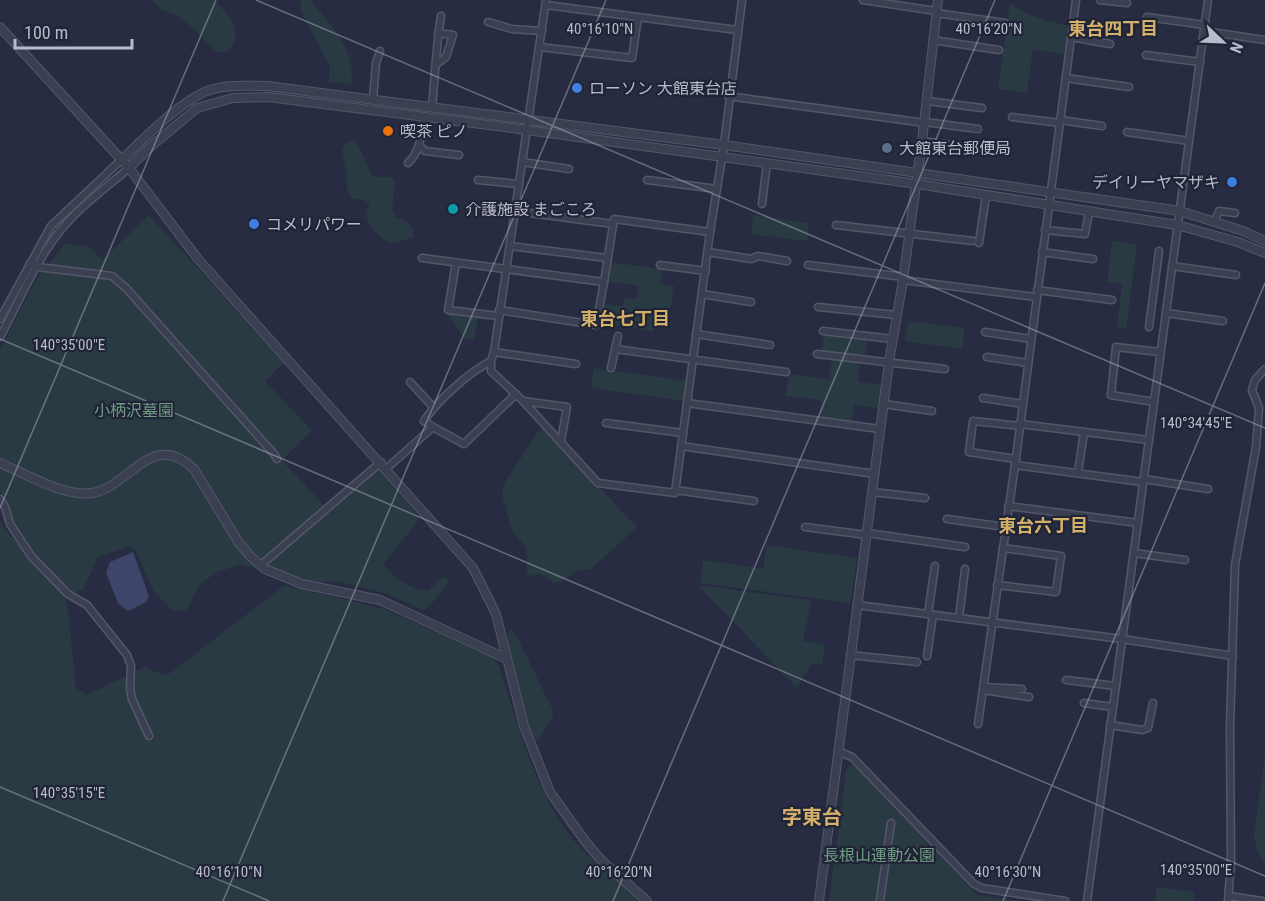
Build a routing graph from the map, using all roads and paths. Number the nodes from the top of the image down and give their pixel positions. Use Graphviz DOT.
graph roads {
  1 [pos="742,0"];
  2 [pos="863,0"];
  3 [pos="938,0"];
  4 [pos="1076,0"];
  5 [pos="1100,0"];
  6 [pos="1208,0"];
  7 [pos="546,3"];
  8 [pos="1127,3"];
  9 [pos="936,12"];
  10 [pos="441,16"];
  11 [pos="638,17"];
  12 [pos="1147,17"];
  13 [pos="488,22"];
  14 [pos="1005,23"];
  15 [pos="0,27"];
  16 [pos="1204,28"];
  17 [pos="737,30"];
  18 [pos="542,31"];
  19 [pos="438,33"];
  20 [pos="1071,37"];
  21 [pos="933,40"];
  22 [pos="1265,40"];
  23 [pos="1110,44"];
  24 [pos="540,47"];
  25 [pos="999,50"];
  26 [pos="380,51"];
  27 [pos="1146,55"];
  28 [pos="1200,62"];
  29 [pos="437,64"];
  30 [pos="1065,78"];
  31 [pos="1129,87"];
  32 [pos="728,96"];
  33 [pos="373,99"];
  34 [pos="927,100"];
  35 [pos="432,107"];
  36 [pos="982,108"];
  37 [pos="1012,117"];
  38 [pos="424,118"];
  39 [pos="528,120"];
  40 [pos="1060,121"];
  41 [pos="925,122"];
  42 [pos="1102,126"];
  43 [pos="978,129"];
  44 [pos="527,130"];
  45 [pos="1128,132"];
  46 [pos="922,141"];
  47 [pos="1189,141"];
  48 [pos="419,145"];
  49 [pos="724,145"];
  50 [pos="979,148"];
  51 [pos="459,155"];
  52 [pos="722,156"];
  53 [pos="121,160"];
  54 [pos="522,162"];
  55 [pos="408,163"];
  56 [pos="767,163"];
  57 [pos="129,168"];
  58 [pos="569,170"];
  59 [pos="918,172"];
  60 [pos="478,180"];
  61 [pos="647,180"];
  62 [pos="519,184"];
  63 [pos="917,184"];
  64 [pos="717,189"];
  65 [pos="1050,191"];
  66 [pos="986,195"];
  67 [pos="762,204"];
  68 [pos="1048,205"];
  69 [pos="515,211"];
  70 [pos="1180,211"];
  71 [pos="1089,212"];
  72 [pos="1235,213"];
  73 [pos="1214,222"];
  74 [pos="613,224"];
  75 [pos="836,225"];
  76 [pos="1177,225"];
  77 [pos="1045,230"];
  78 [pos="710,232"];
  79 [pos="910,234"];
  80 [pos="1265,241"];
  81 [pos="510,246"];
  82 [pos="708,252"];
  83 [pos="1042,252"];
  84 [pos="1159,252"];
  85 [pos="1265,254"];
  86 [pos="422,258"];
  87 [pos="607,258"];
  88 [pos="1093,259"];
  89 [pos="787,261"];
  90 [pos="456,262"];
  91 [pos="30,263"];
  92 [pos="660,265"];
  93 [pos="808,265"];
  94 [pos="1172,266"];
  95 [pos="38,267"];
  96 [pos="506,270"];
  97 [pos="705,271"];
  98 [pos="1236,275"];
  99 [pos="904,279"];
  100 [pos="604,282"];
  101 [pos="1154,292"];
  102 [pos="1168,293"];
  103 [pos="702,294"];
  104 [pos="1036,294"];
  105 [pos="1112,300"];
  106 [pos="751,302"];
  107 [pos="818,307"];
  108 [pos="499,313"];
  109 [pos="1166,313"];
  110 [pos="897,315"];
  111 [pos="0,319"];
  112 [pos="1223,321"];
  113 [pos="1149,327"];
  114 [pos="823,331"];
  115 [pos="985,332"];
  116 [pos="696,334"];
  117 [pos="618,336"];
  118 [pos="0,337"];
  119 [pos="893,339"];
  120 [pos="1031,339"];
  121 [pos="770,345"];
  122 [pos="615,349"];
  123 [pos="494,352"];
  124 [pos="1160,352"];
  125 [pos="817,354"];
  126 [pos="987,357"];
  127 [pos="694,359"];
  128 [pos="490,361"];
  129 [pos="889,362"];
  130 [pos="1028,363"];
  131 [pos="576,364"];
  132 [pos="611,368"];
  133 [pos="945,369"];
  134 [pos="1265,369"];
  135 [pos="786,372"];
  136 [pos="410,382"];
  137 [pos="516,394"];
  138 [pos="983,398"];
  139 [pos="523,401"];
  140 [pos="1154,402"];
  141 [pos="687,403"];
  142 [pos="884,404"];
  143 [pos="1023,404"];
  144 [pos="434,408"];
  145 [pos="932,411"];
  146 [pos="606,423"];
  147 [pos="1020,425"];
  148 [pos="433,427"];
  149 [pos="880,429"];
  150 [pos="1084,432"];
  151 [pos="683,433"];
  152 [pos="1149,440"];
  153 [pos="561,441"];
  154 [pos="681,446"];
  155 [pos="277,459"];
  156 [pos="381,462"];
  157 [pos="1016,462"];
  158 [pos="0,464"];
  159 [pos="386,470"];
  160 [pos="1078,473"];
  161 [pos="875,474"];
  162 [pos="1143,480"];
  163 [pos="1208,489"];
  164 [pos="675,490"];
  165 [pos="873,492"];
  166 [pos="925,498"];
  167 [pos="0,499"];
  168 [pos="754,501"];
  169 [pos="1008,506"];
  170 [pos="947,519"];
  171 [pos="1138,523"];
  172 [pos="805,527"];
  173 [pos="1005,527"];
  174 [pos="867,534"];
  175 [pos="966,546"];
  176 [pos="1003,548"];
  177 [pos="1134,553"];
  178 [pos="1185,560"];
  179 [pos="261,565"];
  180 [pos="934,566"];
  181 [pos="965,569"];
  182 [pos="997,585"];
  183 [pos="857,605"];
  184 [pos="930,614"];
  185 [pos="960,618"];
  186 [pos="992,622"];
  187 [pos="1122,639"];
  188 [pos="850,655"];
  189 [pos="927,656"];
  190 [pos="1233,656"];
  191 [pos="507,659"];
  192 [pos="917,662"];
  193 [pos="1066,680"];
  194 [pos="1116,686"];
  195 [pos="983,688"];
  196 [pos="1022,689"];
  197 [pos="1029,697"];
  198 [pos="1084,703"];
  199 [pos="1153,703"];
  200 [pos="1113,707"];
  201 [pos="978,724"];
  202 [pos="1110,725"];
  203 [pos="149,736"];
  204 [pos="838,751"];
  205 [pos="891,823"];
  206 [pos="1228,898"];
  207 [pos="647,901"];
  208 [pos="819,901"];
  209 [pos="880,901"];
  210 [pos="1065,901"];
  211 [pos="1087,901"];
  212 [pos="1262,901"];
  1 -- 17 [label="street"];
  2 -- 9 [label="street"];
  3 -- 9 [label="street"];
  4 -- 20 [label="street"];
  5 -- 8 [label="street"];
  6 -- 16 [label="street"];
  7 -- 11 [label="street"];
  7 -- 18 [label="street"];
  9 -- 14 [label="street"];
  9 -- 21 [label="street"];
  10 -- 19 [label="street"];
  11 -- 17 [label="street"];
  11 -- 24 [label="street"];
  12 -- 16 [label="street"];
  13 -- 18 [label="street"];
  15 -- 53 [label="street"];
  16 -- 22 [label="street"];
  16 -- 28 [label="street"];
  17 -- 32 [label="street"];
  18 -- 24 [label="street"];
  19 -- 29 [label="street"];
  19 -- 29 [label="street"];
  20 -- 23 [label="street"];
  20 -- 30 [label="street"];
  21 -- 25 [label="street"];
  21 -- 34 [label="street"];
  24 -- 39 [label="street"];
  26 -- 33 [label="street"];
  27 -- 28 [label="street"];
  28 -- 47 [label="street"];
  29 -- 35 [label="street"];
  30 -- 31 [label="street"];
  30 -- 40 [label="street"];
  32 -- 41 [label="street"];
  32 -- 49 [label="street"];
  33 -- 35 [label="street"];
  33 -- 53 [label="street"];
  34 -- 36 [label="street"];
  34 -- 41 [label="street"];
  35 -- 39 [label="street"];
  37 -- 40 [label="street"];
  38 -- 44 [label="street"];
  38 -- 48 [label="street"];
  38 -- 57 [label="street"];
  39 -- 44 [label="street"];
  39 -- 49 [label="street"];
  40 -- 42 [label="street"];
  40 -- 65 [label="street"];
  41 -- 43 [label="street"];
  41 -- 46 [label="street"];
  44 -- 52 [label="street"];
  44 -- 54 [label="street"];
  45 -- 47 [label="street"];
  46 -- 50 [label="street"];
  46 -- 59 [label="street"];
  47 -- 70 [label="street"];
  48 -- 51 [label="street"];
  48 -- 55 [label="street"];
  49 -- 52 [label="street"];
  49 -- 59 [label="street"];
  52 -- 56 [label="street"];
  52 -- 64 [label="street"];
  53 -- 57 [label="street"];
  53 -- 91 [label="street"];
  54 -- 58 [label="street"];
  54 -- 62 [label="street"];
  56 -- 63 [label="street"];
  56 -- 67 [label="street"];
  57 -- 95 [label="street"];
  57 -- 156 [label="street"];
  59 -- 63 [label="street"];
  59 -- 65 [label="street"];
  60 -- 62 [label="street"];
  61 -- 64 [label="street"];
  62 -- 69 [label="street"];
  63 -- 66 [label="street"];
  63 -- 79 [label="street"];
  64 -- 78 [label="street"];
  65 -- 68 [label="street"];
  65 -- 70 [label="street"];
  66 -- 68 [label="street"];
  66 -- 79 [label="street"];
  68 -- 71 [label="street"];
  68 -- 77 [label="street"];
  69 -- 74 [label="street"];
  69 -- 81 [label="street"];
  70 -- 73 [label="street"];
  70 -- 76 [label="street"];
  71 -- 76 [label="street"];
  71 -- 77 [label="street"];
  72 -- 73 [label="street"];
  73 -- 80 [label="street"];
  74 -- 78 [label="street"];
  74 -- 87 [label="street"];
  75 -- 79 [label="street"];
  76 -- 85 [label="street"];
  76 -- 94 [label="street"];
  77 -- 83 [label="street"];
  78 -- 82 [label="street"];
  79 -- 99 [label="street"];
  81 -- 87 [label="street"];
  81 -- 96 [label="street"];
  82 -- 89 [label="street"];
  82 -- 97 [label="street"];
  83 -- 88 [label="street"];
  83 -- 104 [label="street"];
  84 -- 101 [label="street"];
  86 -- 90 [label="street"];
  87 -- 100 [label="street"];
  90 -- 96 [label="street"];
  90 -- 108 [label="street"];
  91 -- 95 [label="street"];
  91 -- 111 [label="street"];
  92 -- 97 [label="street"];
  93 -- 99 [label="street"];
  94 -- 98 [label="street"];
  94 -- 102 [label="street"];
  95 -- 118 [label="street"];
  95 -- 155 [label="street"];
  96 -- 100 [label="street"];
  96 -- 108 [label="street"];
  97 -- 103 [label="street"];
  99 -- 104 [label="street"];
  99 -- 110 [label="street"];
  100 -- 108 [label="street"];
  101 -- 102 [label="street"];
  101 -- 113 [label="street"];
  102 -- 109 [label="street"];
  103 -- 106 [label="street"];
  103 -- 116 [label="street"];
  104 -- 105 [label="street"];
  104 -- 120 [label="street"];
  107 -- 110 [label="street"];
  108 -- 123 [label="street"];
  109 -- 112 [label="street"];
  109 -- 124 [label="street"];
  110 -- 119 [label="street"];
  114 -- 119 [label="street"];
  115 -- 120 [label="street"];
  116 -- 121 [label="street"];
  116 -- 127 [label="street"];
  117 -- 122 [label="street"];
  119 -- 129 [label="street"];
  120 -- 130 [label="street"];
  122 -- 127 [label="street"];
  122 -- 132 [label="street"];
  123 -- 128 [label="street"];
  123 -- 131 [label="street"];
  124 -- 140 [label="street"];
  124 -- 140 [label="street"];
  125 -- 129 [label="street"];
  126 -- 130 [label="street"];
  127 -- 135 [label="street"];
  127 -- 141 [label="street"];
  128 -- 137 [label="street"];
  128 -- 144 [label="street"];
  129 -- 133 [label="street"];
  129 -- 142 [label="street"];
  130 -- 143 [label="street"];
  134 -- 190 [label="street"];
  136 -- 144 [label="street"];
  137 -- 139 [label="street"];
  137 -- 148 [label="street"];
  138 -- 143 [label="street"];
  139 -- 153 [label="street"];
  139 -- 153 [label="street"];
  140 -- 152 [label="street"];
  141 -- 149 [label="street"];
  141 -- 151 [label="street"];
  142 -- 145 [label="street"];
  142 -- 149 [label="street"];
  143 -- 147 [label="street"];
  144 -- 148 [label="street"];
  146 -- 151 [label="street"];
  147 -- 150 [label="street"];
  147 -- 157 [label="street"];
  147 -- 157 [label="street"];
  148 -- 159 [label="street"];
  149 -- 161 [label="street"];
  150 -- 152 [label="street"];
  150 -- 160 [label="street"];
  151 -- 154 [label="street"];
  152 -- 162 [label="street"];
  153 -- 164 [label="street"];
  154 -- 161 [label="street"];
  154 -- 164 [label="street"];
  156 -- 159 [label="street"];
  156 -- 179 [label="street"];
  157 -- 160 [label="street"];
  157 -- 169 [label="street"];
  158 -- 179 [label="street"];
  159 -- 191 [label="street"];
  160 -- 162 [label="street"];
  161 -- 165 [label="street"];
  162 -- 163 [label="street"];
  162 -- 171 [label="street"];
  164 -- 168 [label="street"];
  165 -- 166 [label="street"];
  165 -- 174 [label="street"];
  167 -- 203 [label="street"];
  169 -- 171 [label="street"];
  169 -- 173 [label="street"];
  170 -- 173 [label="street"];
  171 -- 177 [label="street"];
  172 -- 174 [label="street"];
  173 -- 176 [label="street"];
  174 -- 175 [label="street"];
  174 -- 183 [label="street"];
  176 -- 182 [label="street"];
  176 -- 182 [label="street"];
  177 -- 178 [label="street"];
  177 -- 187 [label="street"];
  179 -- 191 [label="street"];
  180 -- 184 [label="street"];
  181 -- 185 [label="street"];
  182 -- 186 [label="street"];
  183 -- 184 [label="street"];
  183 -- 188 [label="street"];
  184 -- 185 [label="street"];
  184 -- 189 [label="street"];
  185 -- 186 [label="street"];
  186 -- 187 [label="street"];
  186 -- 195 [label="street"];
  187 -- 190 [label="street"];
  187 -- 194 [label="street"];
  188 -- 192 [label="street"];
  188 -- 204 [label="street"];
  190 -- 206 [label="street"];
  191 -- 207 [label="street"];
  193 -- 194 [label="street"];
  194 -- 200 [label="street"];
  195 -- 196 [label="street"];
  195 -- 197 [label="street"];
  195 -- 201 [label="street"];
  198 -- 200 [label="street"];
  199 -- 202 [label="street"];
  200 -- 202 [label="street"];
  202 -- 211 [label="street"];
  204 -- 208 [label="street"];
  204 -- 210 [label="street"];
  205 -- 209 [label="street"];
  206 -- 212 [label="street"];
}
